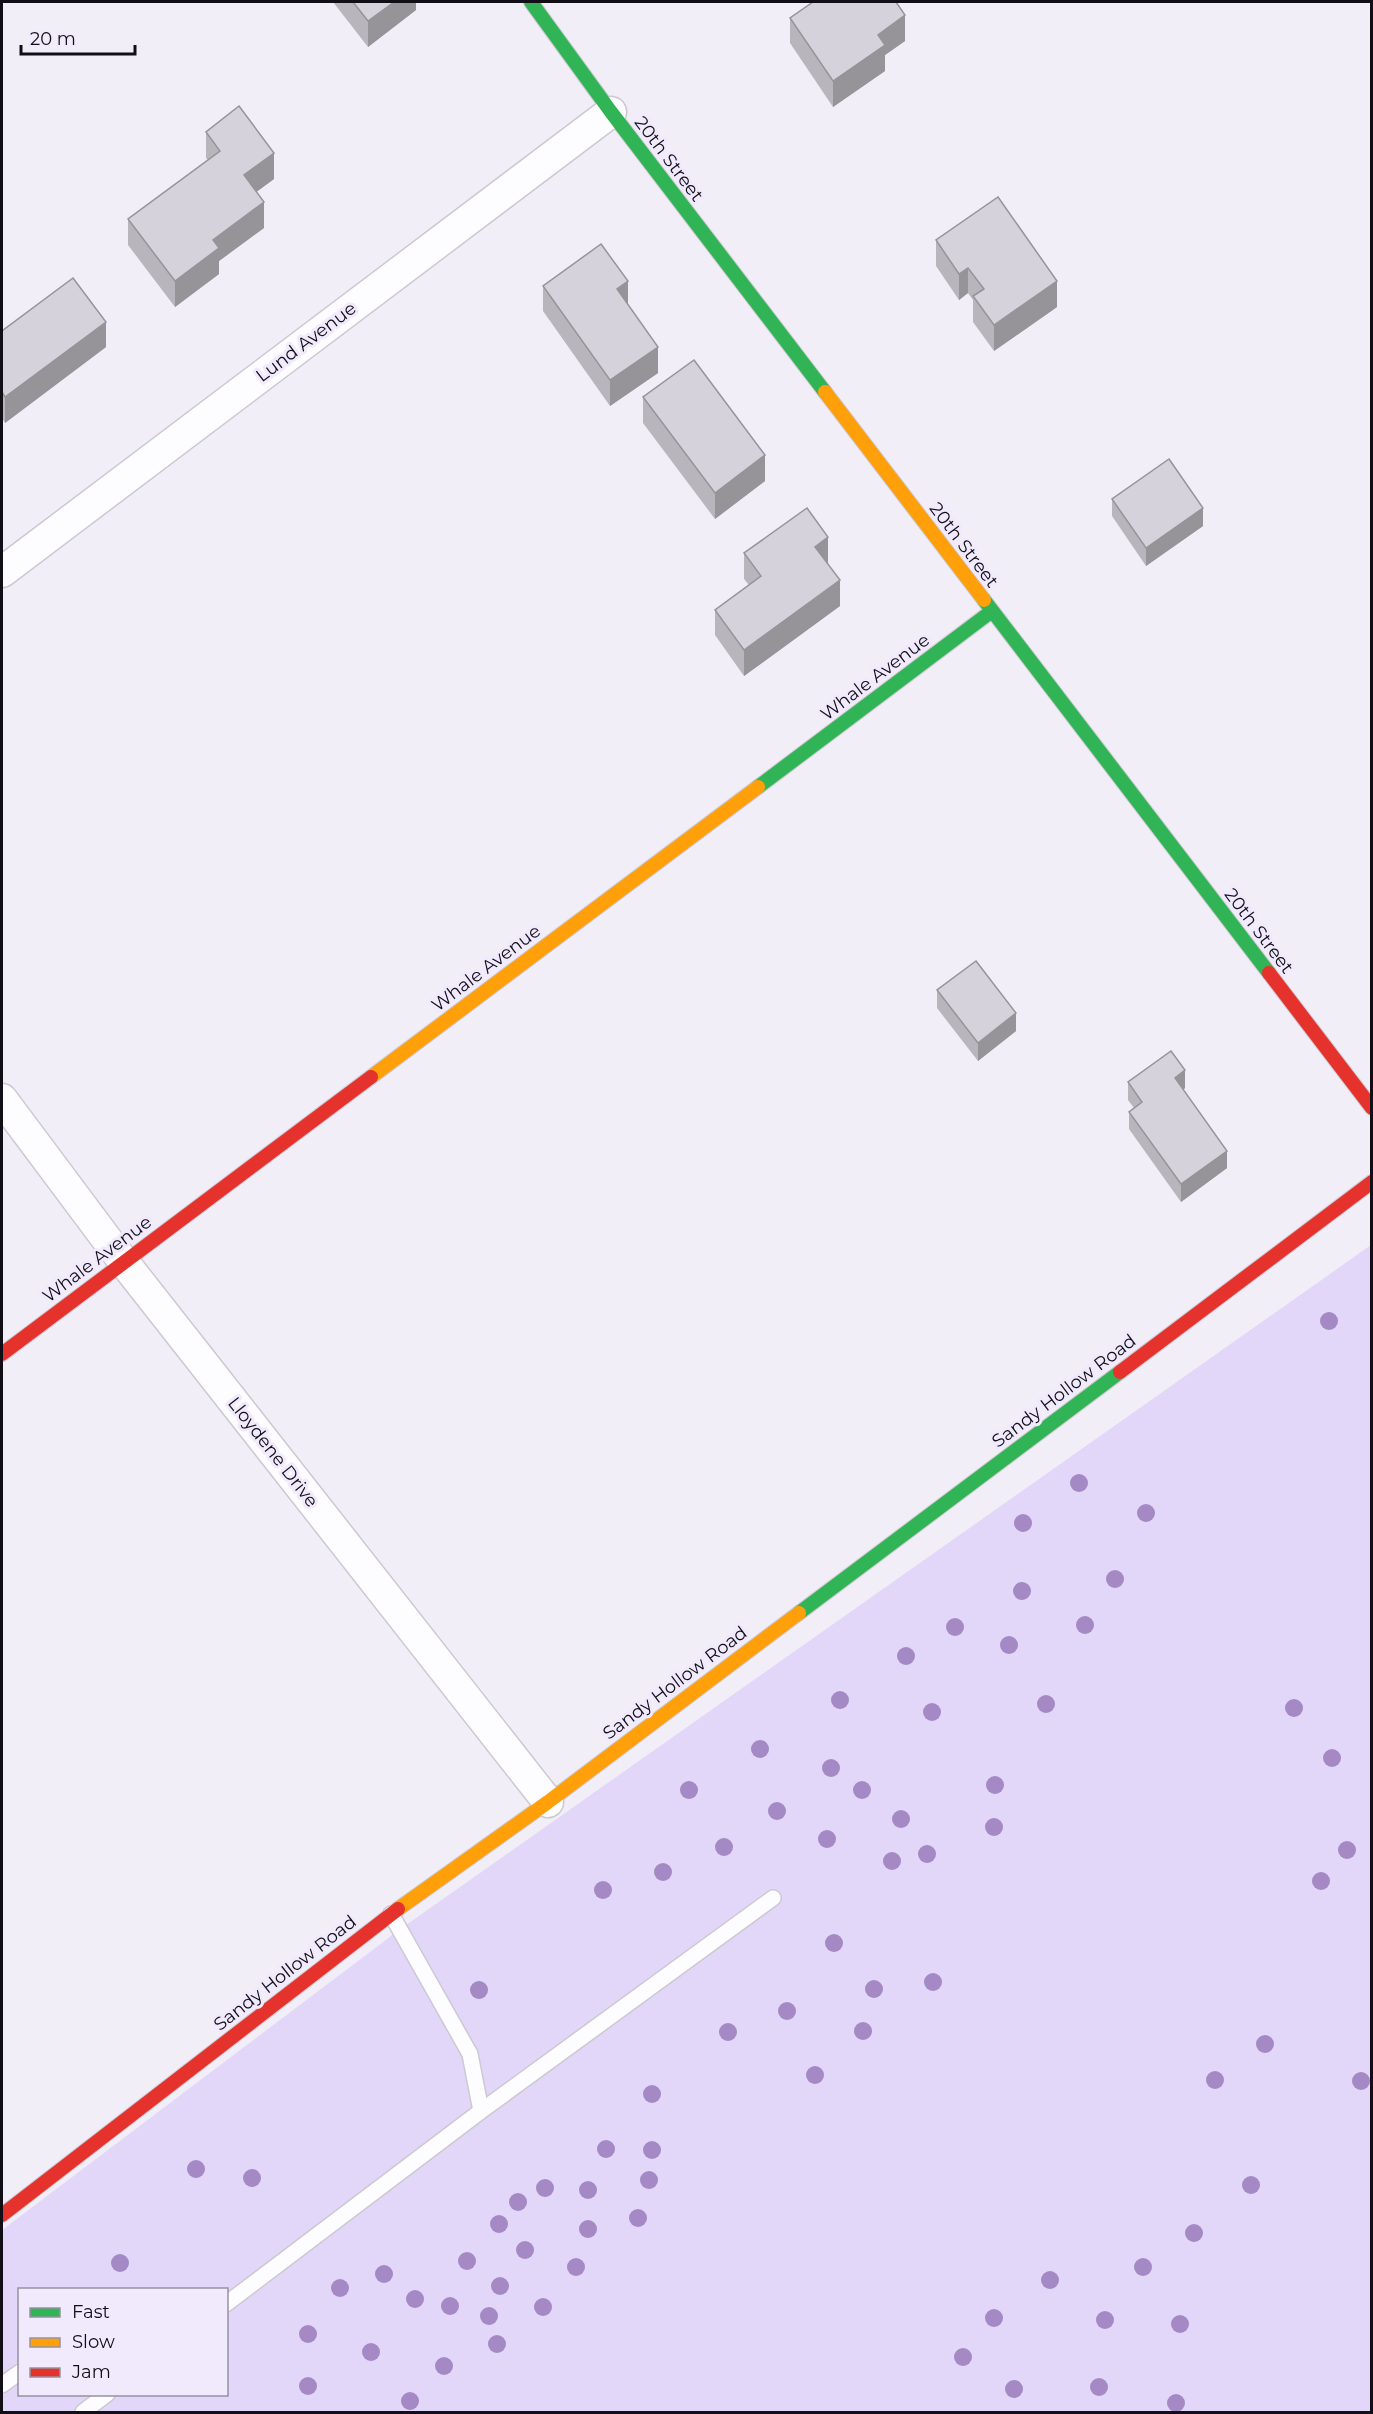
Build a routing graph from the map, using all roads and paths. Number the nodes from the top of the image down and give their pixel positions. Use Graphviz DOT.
graph roads {
  1 [pos="531,2"];
  2 [pos="611,112"];
  3 [pos="2,572"];
  4 [pos="992,611"];
  5 [pos="2,1099"];
  6 [pos="1371,1108"];
  7 [pos="1371,1182"];
  8 [pos="123,1261"];
  9 [pos="2,1354"];
  10 [pos="548,1802"];
  11 [pos="773,1898"];
  12 [pos="391,1914"];
  13 [pos="481,2111"];
  14 [pos="2,2215"];
  15 [pos="228,2302"];
  16 [pos="18,2373"];
  17 [pos="2,2385"];
  18 [pos="104,2396"];
  19 [pos="84,2412"];
  1 -- 2 [label="street, 20th Street"];
  2 -- 3 [label="street, Lund Avenue"];
  2 -- 4 [label="street, 20th Street"];
  4 -- 6 [label="street, 20th Street"];
  4 -- 8 [label="street, Whale Avenue"];
  5 -- 8 [label="street, Lloydene Drive"];
  7 -- 10 [label="street, Sandy Hollow Road"];
  8 -- 9 [label="street, Whale Avenue"];
  8 -- 10 [label="street, Lloydene Drive"];
  10 -- 12 [label="street, Sandy Hollow Road"];
  11 -- 13 [label="lane"];
  12 -- 13 [label="lane"];
  12 -- 14 [label="street, Sandy Hollow Road"];
  13 -- 15 [label="lane"];
  16 -- 17 [label="lane"];
  18 -- 19 [label="lane"];
}
